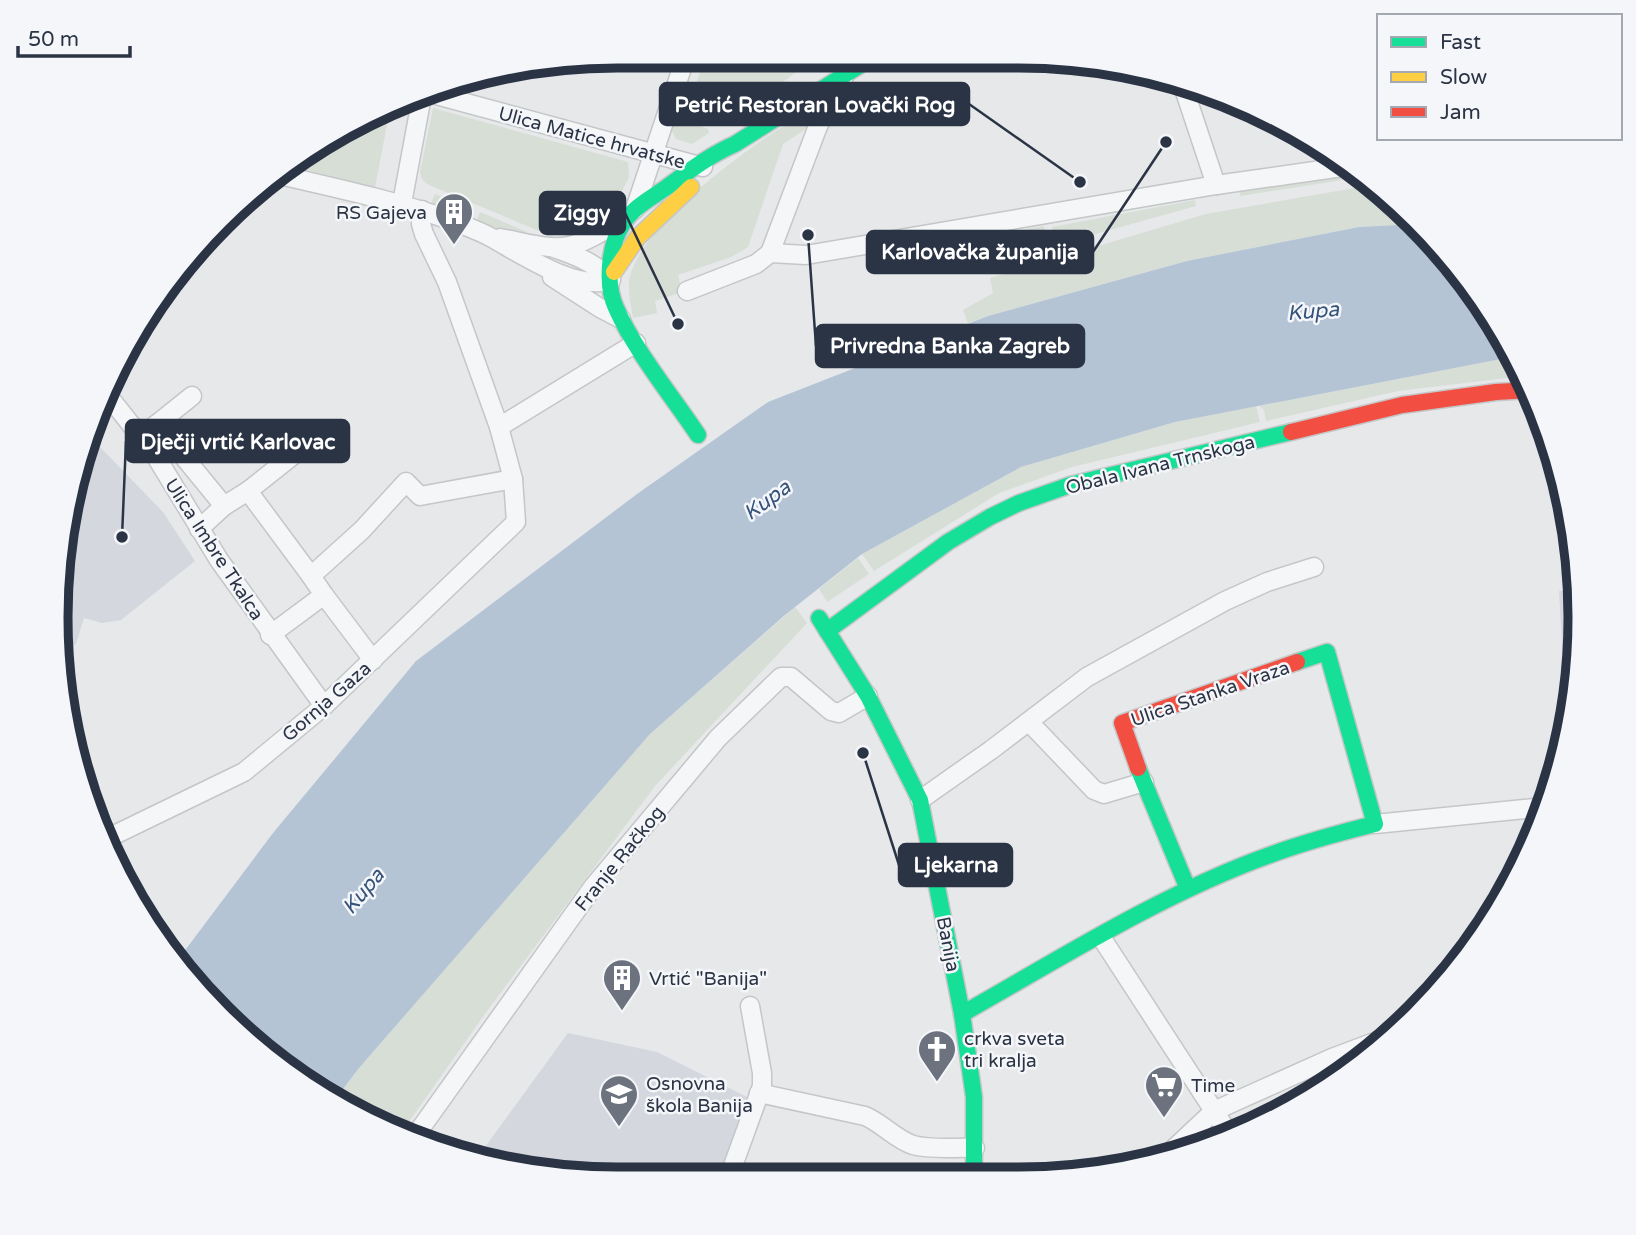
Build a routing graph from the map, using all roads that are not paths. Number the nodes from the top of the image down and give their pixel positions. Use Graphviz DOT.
graph roads {
  1 [pos="682,68"];
  2 [pos="855,68"];
  3 [pos="845,74"];
  4 [pos="1186,94"];
  5 [pos="442,97"];
  6 [pos="799,103"];
  7 [pos="420,105"];
  8 [pos="818,126"];
  9 [pos="653,155"];
  10 [pos="705,167"];
  11 [pos="1334,168"];
  12 [pos="290,177"];
  13 [pos="1216,185"];
  14 [pos="402,203"];
  15 [pos="422,210"];
  16 [pos="630,213"];
  17 [pos="779,233"];
  18 [pos="492,237"];
  19 [pos="551,247"];
  20 [pos="770,253"];
  21 [pos="792,255"];
  22 [pos="536,263"];
  23 [pos="619,263"];
  24 [pos="611,280"];
  25 [pos="687,291"];
  26 [pos="622,319"];
  27 [pos="636,343"];
  28 [pos="1518,390"];
  29 [pos="192,396"];
  30 [pos="113,401"];
  31 [pos="157,424"];
  32 [pos="499,426"];
  33 [pos="698,435"];
  34 [pos="141,437"];
  35 [pos="301,449"];
  36 [pos="513,480"];
  37 [pos="248,491"];
  38 [pos="224,506"];
  39 [pos="199,529"];
  40 [pos="1314,567"];
  41 [pos="311,576"];
  42 [pos="324,595"];
  43 [pos="818,616"];
  44 [pos="827,631"];
  45 [pos="271,635"];
  46 [pos="373,660"];
  47 [pos="868,696"];
  48 [pos="324,706"];
  49 [pos="1028,722"];
  50 [pos="1144,782"];
  51 [pos="920,800"];
  52 [pos="1534,808"];
  53 [pos="1375,824"];
  54 [pos="113,835"];
  55 [pos="1188,889"];
  56 [pos="1101,937"];
  57 [pos="750,1006"];
  58 [pos="962,1014"];
  59 [pos="1359,1048"];
  60 [pos="759,1093"];
  61 [pos="1214,1111"];
  62 [pos="1224,1127"];
  63 [pos="420,1130"];
  64 [pos="1181,1142"];
  65 [pos="975,1148"];
  66 [pos="730,1167"];
  67 [pos="974,1167"];
  1 -- 9 [label="street"];
  2 -- 3 [label="street"];
  3 -- 6 [label="street"];
  3 -- 8 [label="street"];
  4 -- 13 [label="street"];
  5 -- 9 [label="street, Ulica Matice hrvatske"];
  6 -- 8 [label="street"];
  6 -- 10 [label="street"];
  7 -- 14 [label="street"];
  8 -- 17 [label="street"];
  9 -- 10 [label="street, Ulica Matice hrvatske"];
  9 -- 16 [label="street"];
  10 -- 16 [label="street"];
  10 -- 23 [label="street"];
  11 -- 13 [label="street"];
  12 -- 14 [label="street"];
  13 -- 21 [label="street"];
  14 -- 15 [label="street"];
  15 -- 18 [label="street"];
  15 -- 32 [label="street"];
  16 -- 19 [label="street"];
  16 -- 23 [label="street"];
  16 -- 24 [label="street"];
  17 -- 20 [label="street"];
  17 -- 21 [label="street"];
  18 -- 19 [label="street"];
  18 -- 22 [label="street"];
  19 -- 24 [label="street"];
  20 -- 21 [label="street"];
  20 -- 25 [label="street"];
  22 -- 24 [label="street"];
  22 -- 26 [label="street"];
  23 -- 24 [label="street"];
  24 -- 26 [label="street"];
  26 -- 27 [label="street"];
  27 -- 32 [label="street"];
  27 -- 33 [label="street"];
  28 -- 44 [label="street, Obala Ivana Trnskoga"];
  29 -- 31 [label="street"];
  30 -- 34 [label="street, Ulica Imbre Tkalca"];
  31 -- 34 [label="street"];
  31 -- 38 [label="street"];
  32 -- 36 [label="street"];
  34 -- 39 [label="street, Ulica Imbre Tkalca"];
  35 -- 37 [label="street"];
  36 -- 41 [label="street"];
  36 -- 46 [label="street, Gornja Gaza"];
  37 -- 38 [label="street"];
  37 -- 41 [label="street"];
  38 -- 39 [label="street"];
  39 -- 45 [label="street, Ulica Imbre Tkalca"];
  40 -- 49 [label="street"];
  41 -- 42 [label="street"];
  42 -- 45 [label="street"];
  42 -- 46 [label="street"];
  43 -- 44 [label="street, Banija"];
  44 -- 47 [label="street, Banija"];
  45 -- 48 [label="street, Ulica Imbre Tkalca"];
  46 -- 48 [label="street, Gornja Gaza"];
  47 -- 51 [label="street, Banija"];
  47 -- 63 [label="street, Franje Račkog"];
  48 -- 54 [label="street, Gornja Gaza"];
  49 -- 50 [label="street"];
  49 -- 51 [label="street"];
  50 -- 53 [label="street, Ulica Stanka Vraza"];
  50 -- 55 [label="street, Ulica Stanka Vraza"];
  51 -- 58 [label="street, Banija"];
  52 -- 53 [label="street"];
  53 -- 55 [label="street"];
  55 -- 56 [label="street"];
  56 -- 58 [label="street"];
  56 -- 61 [label="street"];
  57 -- 60 [label="street"];
  58 -- 65 [label="street, Banija"];
  59 -- 61 [label="street"];
  60 -- 65 [label="street"];
  60 -- 66 [label="street"];
  61 -- 62 [label="street"];
  61 -- 64 [label="street"];
  65 -- 67 [label="street, Banija"];
}
